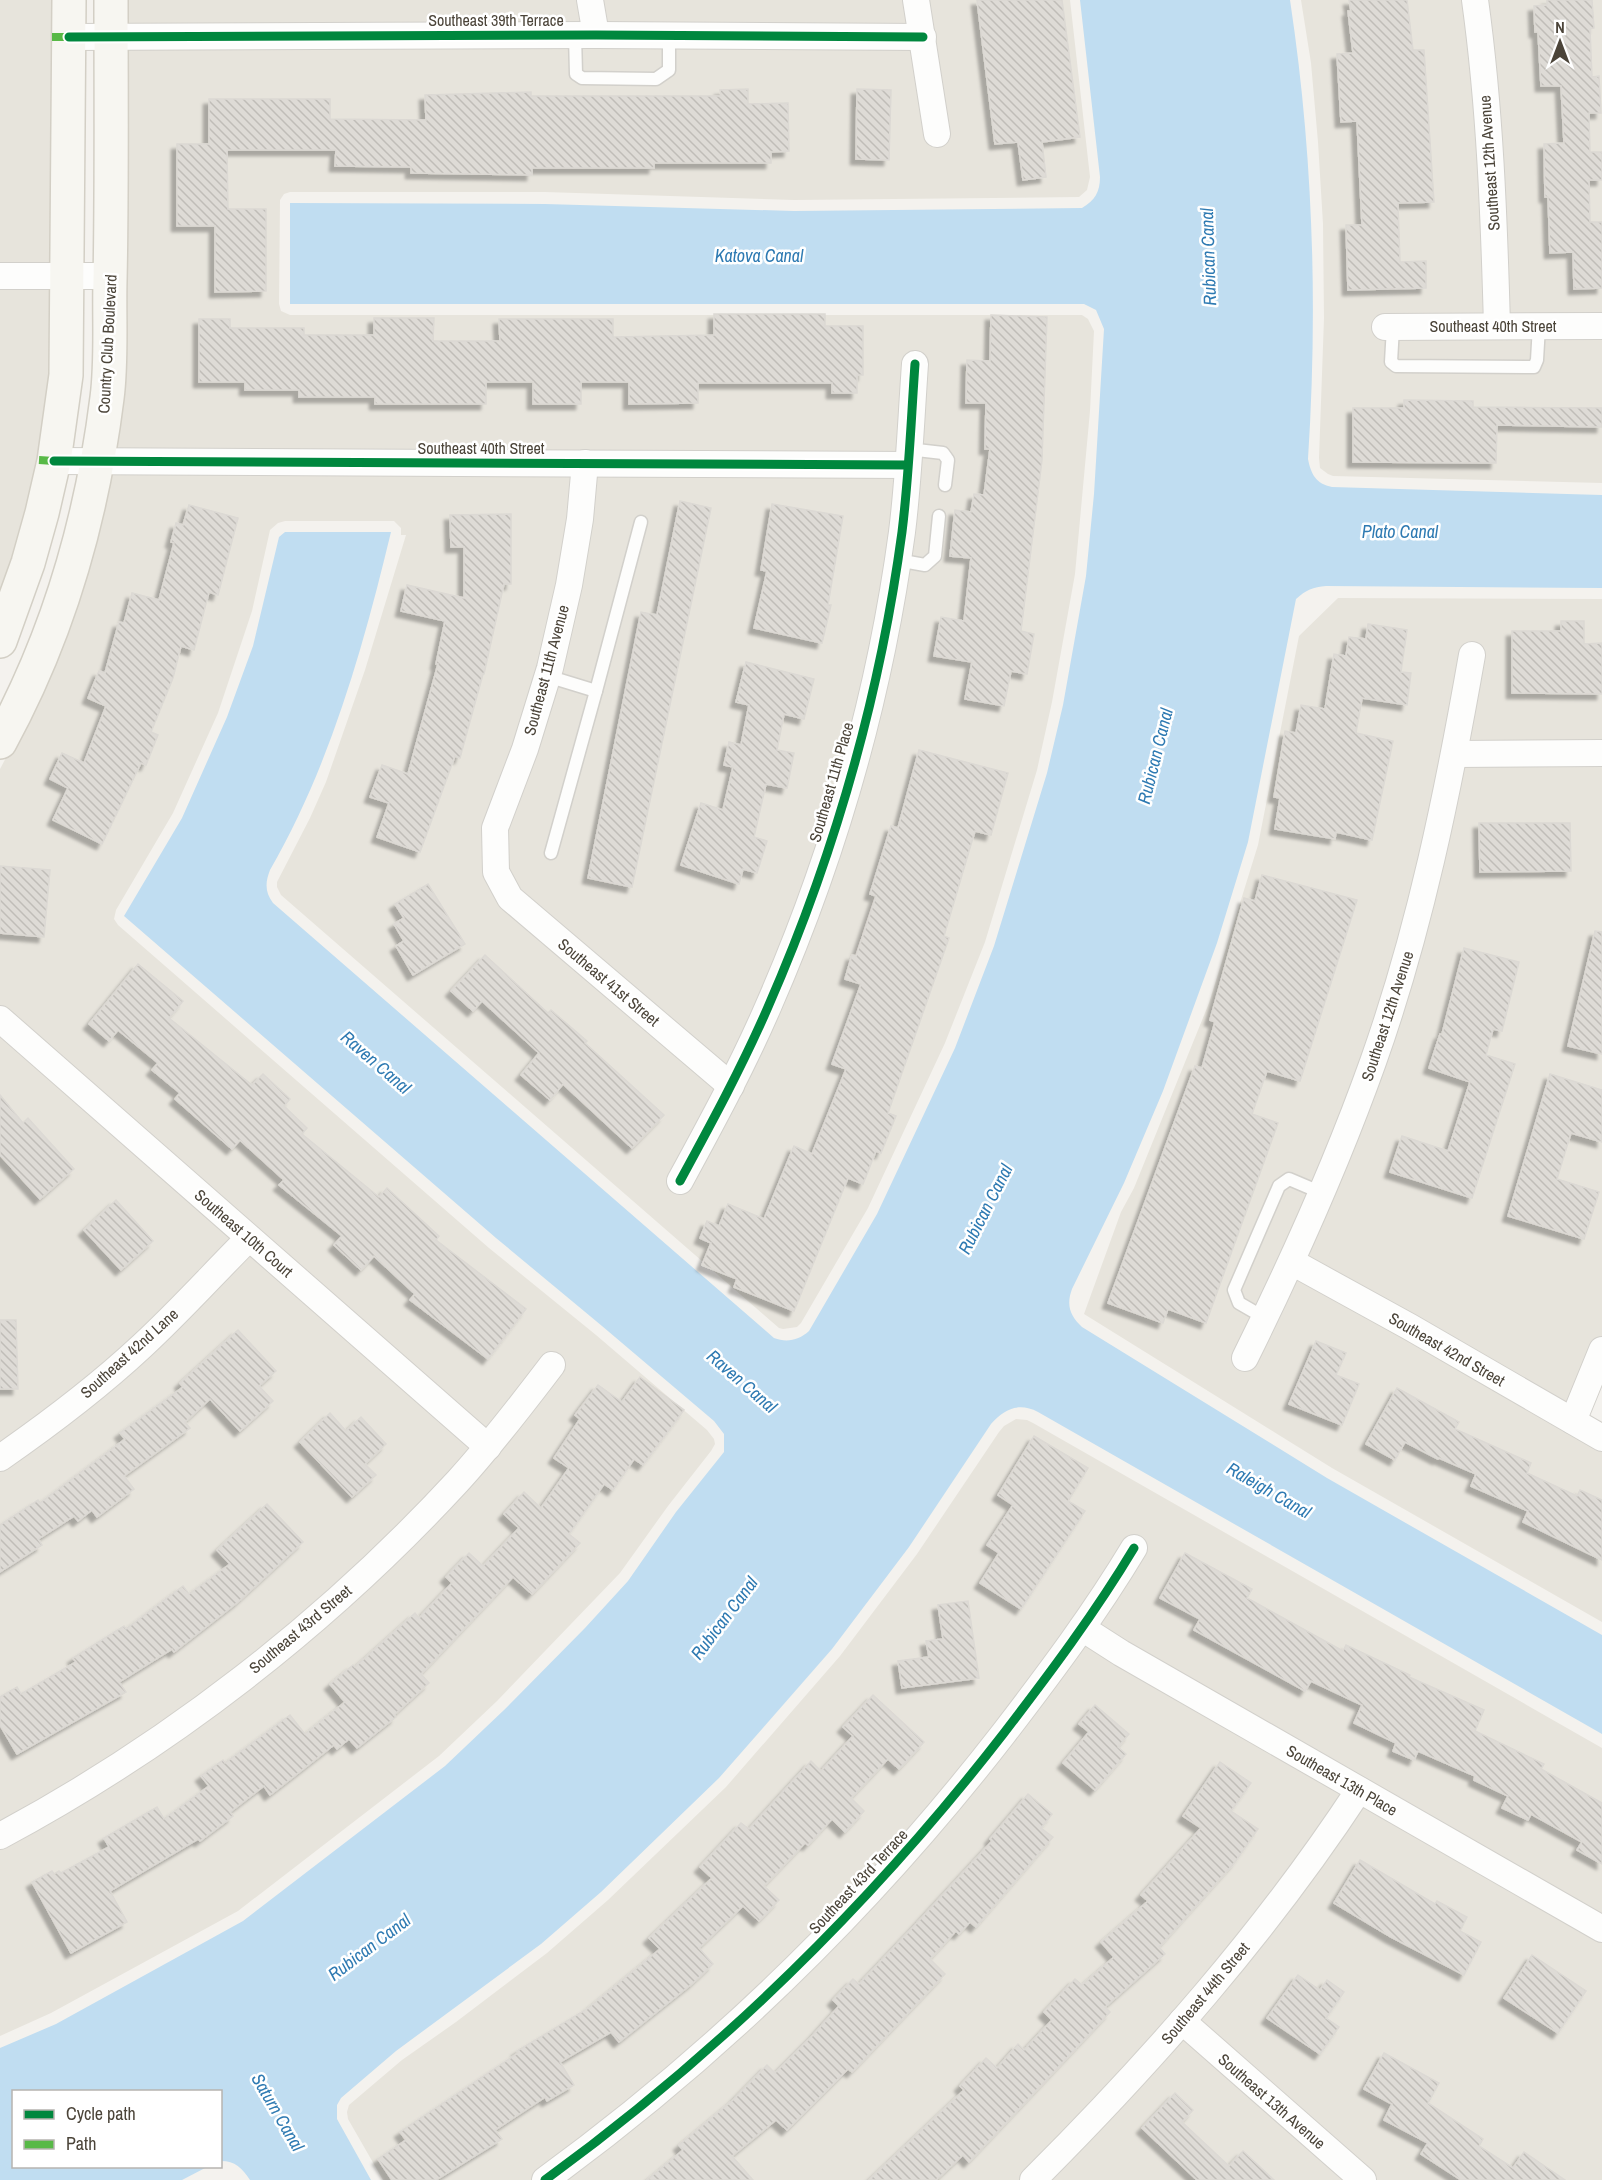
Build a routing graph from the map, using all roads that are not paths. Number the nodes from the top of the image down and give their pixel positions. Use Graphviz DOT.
graph roads {
  1 [pos="69,0"];
  2 [pos="111,0"];
  3 [pos="590,0"];
  4 [pos="916,0"];
  5 [pos="1475,0"];
  6 [pos="586,35"];
  7 [pos="669,36"];
  8 [pos="69,37"];
  9 [pos="111,37"];
  10 [pos="923,37"];
  11 [pos="937,134"];
  12 [pos="0,276"];
  13 [pos="68,276"];
  14 [pos="110,276"];
  15 [pos="1497,326"];
  16 [pos="1539,326"];
  17 [pos="1602,326"];
  18 [pos="1389,327"];
  19 [pos="915,364"];
  20 [pos="908,457"];
  21 [pos="54,461"];
  22 [pos="97,461"];
  23 [pos="585,463"];
  24 [pos="945,485"];
  25 [pos="939,516"];
  26 [pos="641,522"];
  27 [pos="897,560"];
  28 [pos="0,641"];
  29 [pos="1472,655"];
  30 [pos="547,676"];
  31 [pos="596,691"];
  32 [pos="0,742"];
  33 [pos="1602,753"];
  34 [pos="1455,754"];
  35 [pos="551,853"];
  36 [pos="496,872"];
  37 [pos="0,1019"];
  38 [pos="731,1086"];
  39 [pos="680,1182"];
  40 [pos="1322,1193"];
  41 [pos="249,1238"];
  42 [pos="1292,1262"];
  43 [pos="1265,1318"];
  44 [pos="1602,1350"];
  45 [pos="1245,1358"];
  46 [pos="552,1365"];
  47 [pos="1573,1421"];
  48 [pos="1602,1438"];
  49 [pos="488,1447"];
  50 [pos="0,1458"];
  51 [pos="1134,1548"];
  52 [pos="1083,1628"];
  53 [pos="1359,1790"];
  54 [pos="0,1836"];
  55 [pos="1602,1929"];
  56 [pos="1182,2021"];
  57 [pos="552,2178"];
  58 [pos="1034,2180"];
  59 [pos="1363,2180"];
  1 -- 8 [label="main road"];
  2 -- 9 [label="main road, Country Club Boulevard"];
  3 -- 6 [label="street"];
  4 -- 10 [label="street"];
  5 -- 15 [label="street, Southeast 12th Avenue"];
  6 -- 7 [label="street, Southeast 39th Terrace"];
  6 -- 7 [label="lane"];
  6 -- 9 [label="street, Southeast 39th Terrace"];
  7 -- 10 [label="street, Southeast 39th Terrace"];
  8 -- 9 [label="street, Southeast 39th Terrace"];
  8 -- 13 [label="main road"];
  9 -- 14 [label="main road, Country Club Boulevard"];
  10 -- 11 [label="street"];
  12 -- 13 [label="street"];
  13 -- 14 [label="street"];
  13 -- 21 [label="main road"];
  14 -- 22 [label="main road, Country Club Boulevard"];
  15 -- 16 [label="street, Southeast 40th Street"];
  15 -- 18 [label="street, Southeast 40th Street"];
  16 -- 17 [label="street, Southeast 40th Street"];
  16 -- 18 [label="lane"];
  19 -- 20 [label="street, Southeast 11th Place"];
  20 -- 23 [label="street, Southeast 40th Street"];
  20 -- 24 [label="lane"];
  20 -- 27 [label="street, Southeast 11th Place"];
  21 -- 22 [label="street, Southeast 40th Street"];
  21 -- 28 [label="main road"];
  22 -- 23 [label="street, Southeast 40th Street"];
  22 -- 32 [label="main road, Country Club Boulevard"];
  23 -- 30 [label="street, Southeast 11th Avenue"];
  25 -- 27 [label="lane"];
  26 -- 31 [label="lane"];
  27 -- 38 [label="street, Southeast 11th Place"];
  29 -- 34 [label="street, Southeast 12th Avenue"];
  30 -- 31 [label="lane"];
  30 -- 36 [label="street, Southeast 11th Avenue"];
  31 -- 35 [label="lane"];
  33 -- 34 [label="street"];
  34 -- 40 [label="street, Southeast 12th Avenue"];
  36 -- 38 [label="street, Southeast 41st Street"];
  37 -- 41 [label="street, Southeast 10th Court"];
  38 -- 39 [label="street, Southeast 11th Place"];
  40 -- 42 [label="street, Southeast 12th Avenue"];
  40 -- 43 [label="lane"];
  41 -- 49 [label="street, Southeast 10th Court"];
  41 -- 50 [label="street, Southeast 42nd Lane"];
  42 -- 43 [label="street, Southeast 12th Avenue"];
  42 -- 47 [label="street, Southeast 42nd Street"];
  43 -- 45 [label="street, Southeast 12th Avenue"];
  44 -- 47 [label="street"];
  46 -- 49 [label="street, Southeast 43rd Street"];
  47 -- 48 [label="street, Southeast 42nd Street"];
  49 -- 54 [label="street, Southeast 43rd Street"];
  51 -- 52 [label="street, Southeast 43rd Terrace"];
  52 -- 53 [label="street, Southeast 13th Place"];
  52 -- 57 [label="street, Southeast 43rd Terrace"];
  53 -- 55 [label="street, Southeast 13th Place"];
  53 -- 56 [label="street, Southeast 44th Street"];
  56 -- 58 [label="street, Southeast 44th Street"];
  56 -- 59 [label="street, Southeast 13th Avenue"];
}
